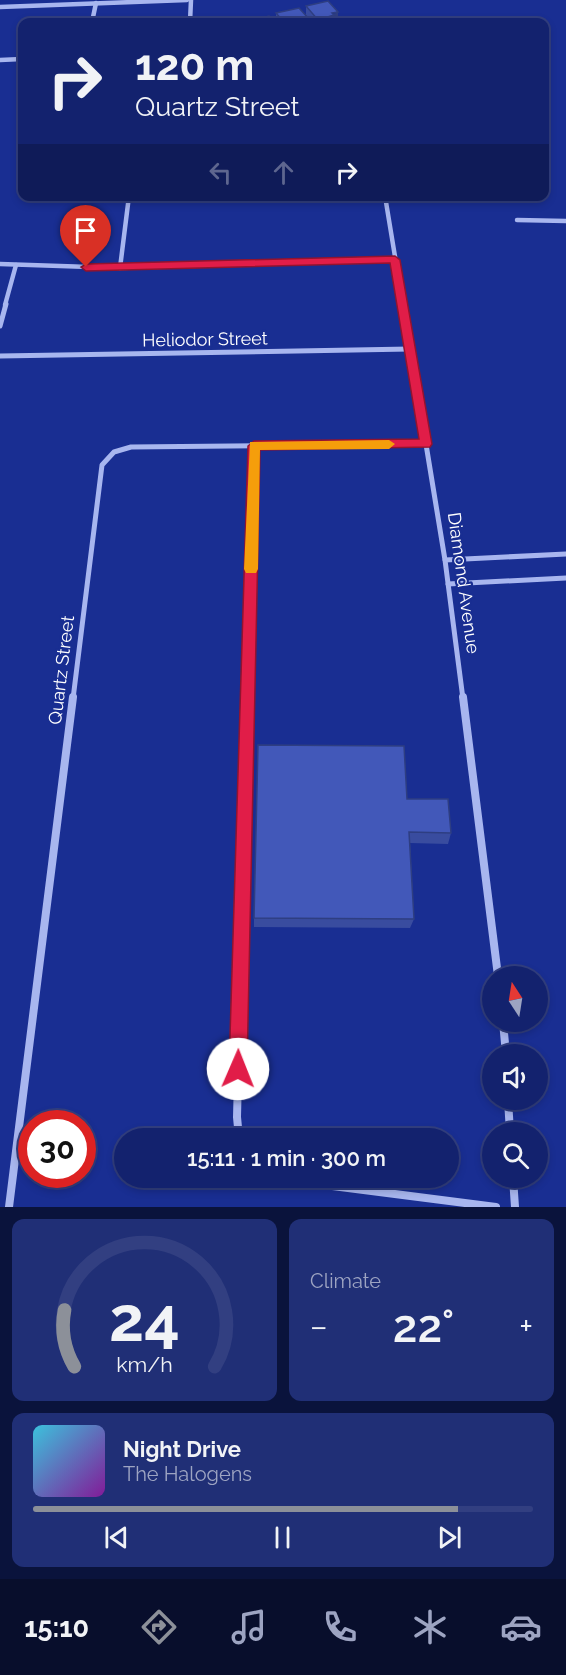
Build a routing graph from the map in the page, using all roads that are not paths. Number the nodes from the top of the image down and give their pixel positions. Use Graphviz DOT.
graph roads {
  1 [pos="189,0"];
  2 [pos="96,3"];
  3 [pos="0,7"];
  4 [pos="93,18"];
  5 [pos="190,18"];
  6 [pos="18,59"];
  7 [pos="0,60"];
  8 [pos="128,201"];
  9 [pos="386,201"];
  10 [pos="517,220"];
  11 [pos="566,220"];
  12 [pos="395,260"];
  13 [pos="0,264"];
  14 [pos="16,265"];
  15 [pos="120,268"];
  16 [pos="0,326"];
  17 [pos="410,349"];
  18 [pos="0,356"];
  19 [pos="426,444"];
  20 [pos="254,446"];
  21 [pos="566,555"];
  22 [pos="445,560"];
  23 [pos="566,578"];
  24 [pos="448,584"];
  25 [pos="497,966"];
  26 [pos="238,1128"];
  27 [pos="348,1188"];
  28 [pos="514,1188"];
  29 [pos="9,1207"];
  30 [pos="496,1207"];
  31 [pos="515,1207"];
  1 -- 2 [label="street"];
  1 -- 5 [label="street"];
  2 -- 3 [label="street"];
  2 -- 4 [label="street"];
  6 -- 7 [label="street"];
  8 -- 15 [label="street"];
  9 -- 12 [label="street, Diamond Avenue"];
  10 -- 11 [label="street"];
  12 -- 15 [label="street"];
  12 -- 17 [label="street, Diamond Avenue"];
  13 -- 14 [label="street"];
  14 -- 15 [label="street"];
  14 -- 16 [label="street"];
  17 -- 18 [label="street, Heliodor Street"];
  17 -- 19 [label="street, Diamond Avenue"];
  19 -- 20 [label="street, Quartz Street"];
  19 -- 22 [label="street, Diamond Avenue"];
  20 -- 26 [label="street"];
  20 -- 29 [label="street, Quartz Street"];
  21 -- 22 [label="street"];
  22 -- 24 [label="street, Diamond Avenue"];
  23 -- 24 [label="street"];
  24 -- 25 [label="street, Diamond Avenue"];
  27 -- 30 [label="street"];
  28 -- 31 [label="street"];
}
